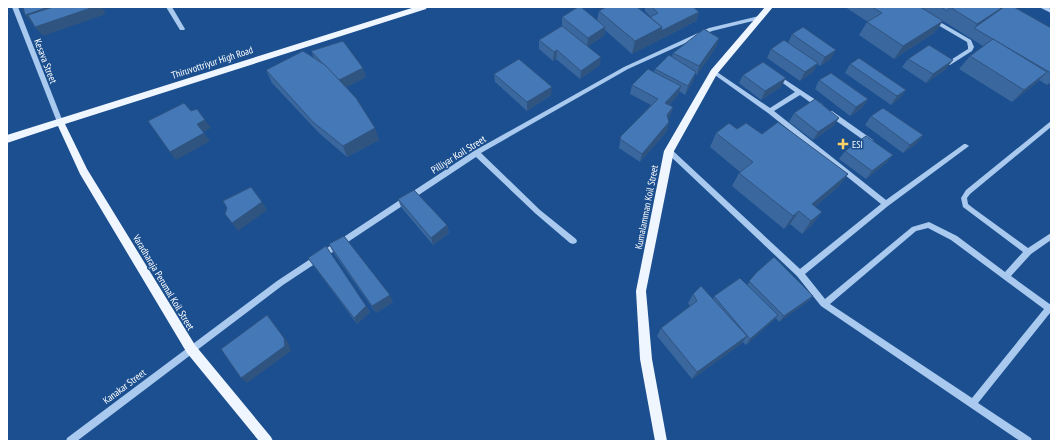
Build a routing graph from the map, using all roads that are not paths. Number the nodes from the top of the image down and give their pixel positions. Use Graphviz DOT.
graph roads {
  1 [pos="15,7"];
  2 [pos="169,7"];
  3 [pos="423,7"];
  4 [pos="769,7"];
  5 [pos="1042,7"];
  6 [pos="1051,11"];
  7 [pos="758,18"];
  8 [pos="930,18"];
  9 [pos="182,29"];
  10 [pos="948,64"];
  11 [pos="714,72"];
  12 [pos="774,74"];
  13 [pos="800,92"];
  14 [pos="770,111"];
  15 [pos="60,122"];
  16 [pos="1051,123"];
  17 [pos="7,139"];
  18 [pos="876,146"];
  19 [pos="966,146"];
  20 [pos="669,151"];
  21 [pos="476,153"];
  22 [pos="886,204"];
  23 [pos="1051,236"];
  24 [pos="573,242"];
  25 [pos="1028,252"];
  26 [pos="800,274"];
  27 [pos="1006,276"];
  28 [pos="824,304"];
  29 [pos="1050,309"];
  30 [pos="191,349"];
  31 [pos="972,403"];
  32 [pos="70,441"];
  33 [pos="267,441"];
  34 [pos="661,441"];
  35 [pos="1028,441"];
  1 -- 15 [label="street, Kesava Street"];
  2 -- 9 [label="street"];
  3 -- 15 [label="main road, Thiruvottriyur High Road"];
  4 -- 7 [label="main road, Kumalamman Koil Street"];
  5 -- 6 [label="street"];
  7 -- 11 [label="main road, Kumalamman Koil Street"];
  7 -- 21 [label="street, Pilliyar Koil Street"];
  8 -- 10 [label="street"];
  11 -- 14 [label="street"];
  11 -- 20 [label="main road, Kumalamman Koil Street"];
  12 -- 13 [label="street"];
  13 -- 14 [label="street"];
  13 -- 18 [label="street"];
  14 -- 22 [label="street"];
  15 -- 17 [label="main road, Thiruvottriyur High Road"];
  15 -- 30 [label="main road, Varadharaja Perumal Koil Street"];
  16 -- 25 [label="street"];
  19 -- 22 [label="street"];
  20 -- 26 [label="street"];
  20 -- 34 [label="main road, Kumalamman Koil Street"];
  21 -- 24 [label="street"];
  21 -- 30 [label="street, Pilliyar Koil Street"];
  22 -- 26 [label="street"];
  23 -- 25 [label="street"];
  25 -- 27 [label="street"];
  26 -- 28 [label="street"];
  27 -- 28 [label="street"];
  27 -- 29 [label="street"];
  28 -- 31 [label="street"];
  29 -- 31 [label="street"];
  30 -- 32 [label="street, Kanakar Street"];
  30 -- 33 [label="main road, Varadharaja Perumal Koil Street"];
  31 -- 35 [label="street"];
}
